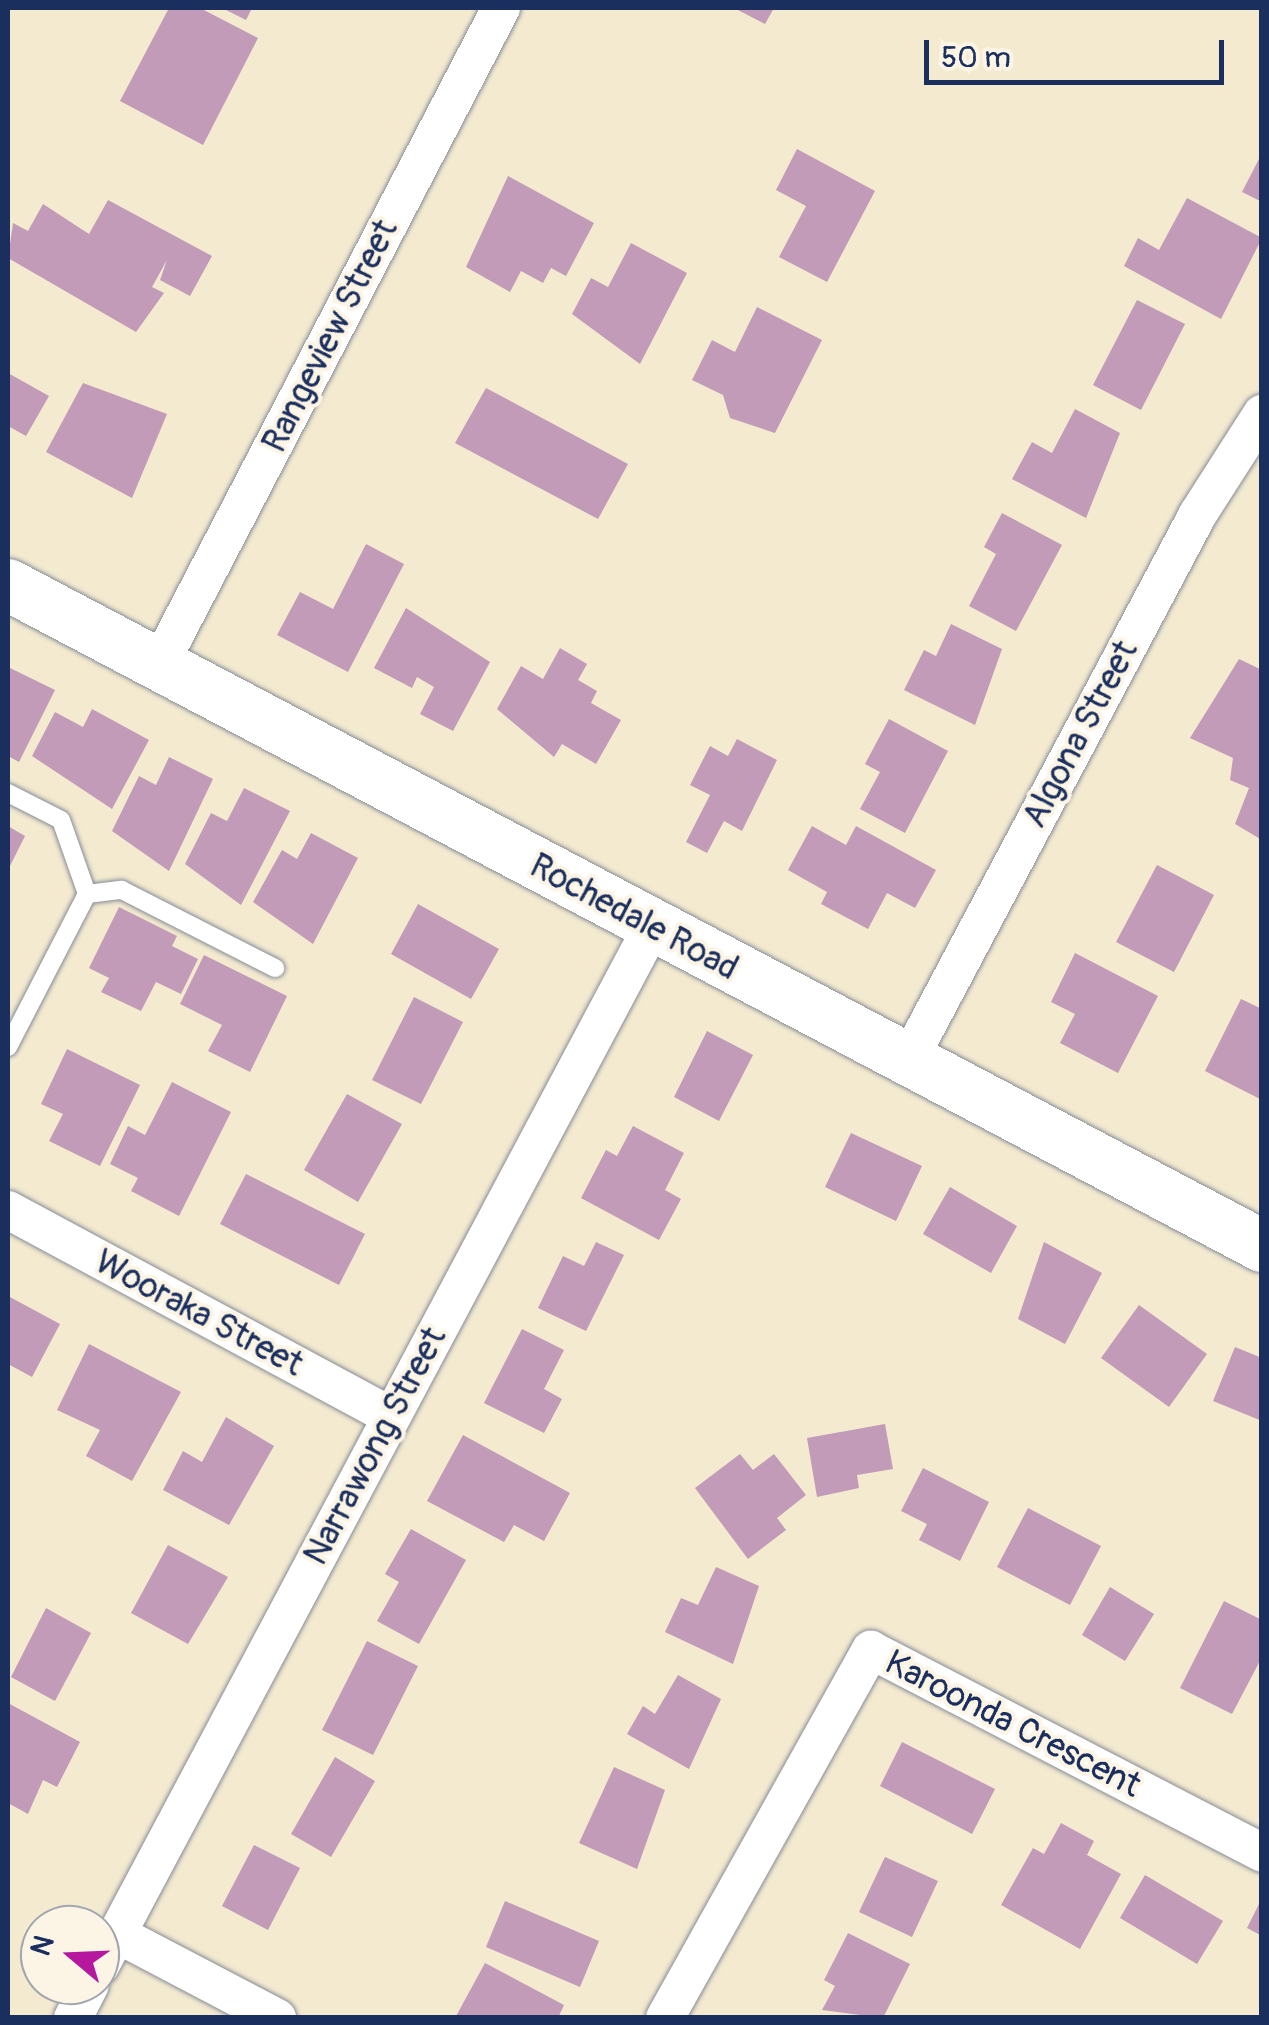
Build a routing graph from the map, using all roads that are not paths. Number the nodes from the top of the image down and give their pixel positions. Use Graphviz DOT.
graph roads {
  1 [pos="501,8"];
  2 [pos="1262,414"];
  3 [pos="8,585"];
  4 [pos="159,665"];
  5 [pos="8,793"];
  6 [pos="87,894"];
  7 [pos="652,926"];
  8 [pos="275,968"];
  9 [pos="8,1047"];
  10 [pos="908,1061"];
  11 [pos="8,1210"];
  12 [pos="1262,1246"];
  13 [pos="391,1416"];
  14 [pos="1262,1853"];
  15 [pos="120,1929"];
  16 [pos="120,1954"];
  17 [pos="277,2018"];
  18 [pos="666,2018"];
  1 -- 4 [label="street, Rangeview Street"];
  2 -- 10 [label="street, Algona Street"];
  3 -- 4 [label="main road, Rochedale Road"];
  4 -- 7 [label="main road, Rochedale Road"];
  5 -- 6 [label="lane"];
  6 -- 8 [label="lane"];
  6 -- 9 [label="lane"];
  7 -- 10 [label="main road, Rochedale Road"];
  7 -- 13 [label="street, Narrawong Street"];
  10 -- 12 [label="main road, Rochedale Road"];
  11 -- 13 [label="street, Wooraka Street"];
  13 -- 15 [label="street, Narrawong Street"];
  14 -- 18 [label="street, Karoonda Crescent"];
  16 -- 17 [label="street"];
}
